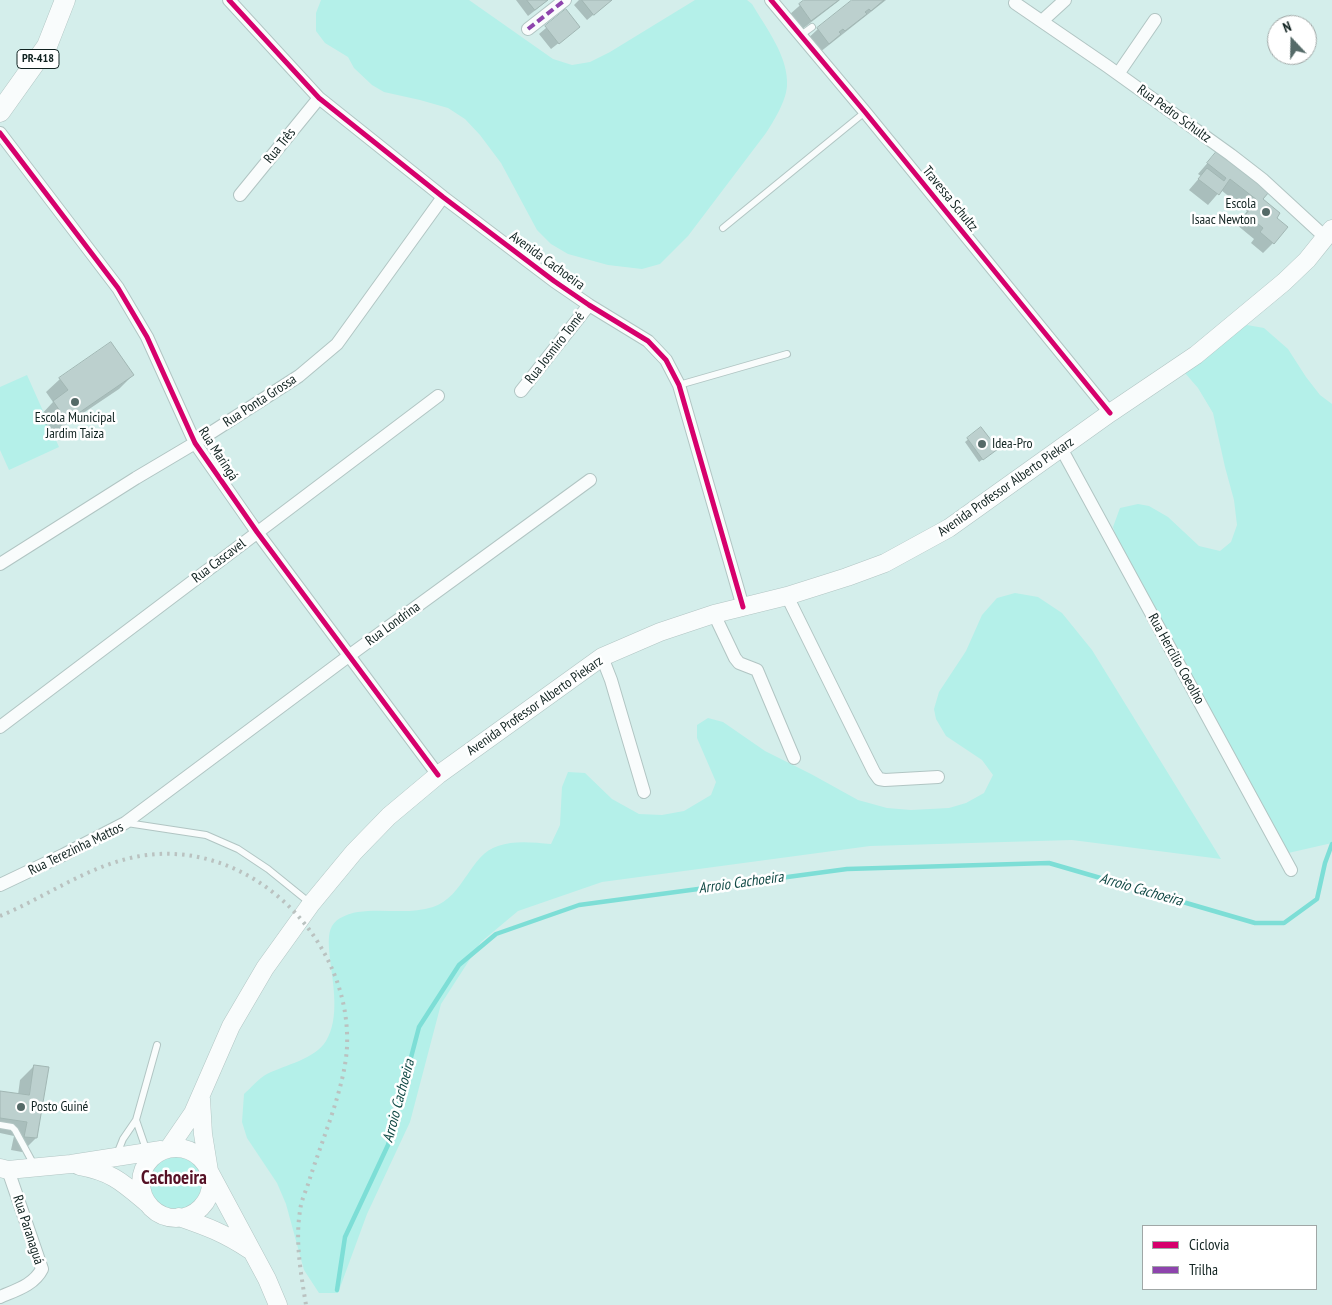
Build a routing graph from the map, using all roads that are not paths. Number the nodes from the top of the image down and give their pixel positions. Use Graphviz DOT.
graph roads {
  1 [pos="65,0"];
  2 [pos="229,0"];
  3 [pos="565,0"];
  4 [pos="771,0"];
  5 [pos="1065,0"];
  6 [pos="1015,3"];
  7 [pos="1155,20"];
  8 [pos="1042,21"];
  9 [pos="812,27"];
  10 [pos="528,29"];
  11 [pos="801,35"];
  12 [pos="1118,74"];
  13 [pos="320,98"];
  14 [pos="0,112"];
  15 [pos="865,112"];
  16 [pos="0,133"];
  17 [pos="240,195"];
  18 [pos="443,197"];
  19 [pos="723,228"];
  20 [pos="1329,232"];
  21 [pos="589,305"];
  22 [pos="787,354"];
  23 [pos="679,385"];
  24 [pos="521,391"];
  25 [pos="438,396"];
  26 [pos="1110,413"];
  27 [pos="195,443"];
  28 [pos="1061,448"];
  29 [pos="590,480"];
  30 [pos="257,532"];
  31 [pos="0,564"];
  32 [pos="787,596"];
  33 [pos="742,607"];
  34 [pos="714,614"];
  35 [pos="350,655"];
  36 [pos="602,657"];
  37 [pos="0,727"];
  38 [pos="794,758"];
  39 [pos="438,774"];
  40 [pos="938,776"];
  41 [pos="644,792"];
  42 [pos="125,822"];
  43 [pos="1291,870"];
  44 [pos="0,885"];
  45 [pos="311,904"];
  46 [pos="157,1044"];
  47 [pos="201,1096"];
  48 [pos="136,1120"];
  49 [pos="0,1125"];
  50 [pos="169,1148"];
  51 [pos="147,1152"];
  52 [pos="115,1157"];
  53 [pos="71,1164"];
  54 [pos="36,1168"];
  55 [pos="4,1169"];
  56 [pos="209,1171"];
  57 [pos="147,1203"];
  58 [pos="179,1218"];
  59 [pos="252,1251"];
  60 [pos="0,1297"];
  61 [pos="278,1305"];
  1 -- 14 [label="highway, PR-418"];
  2 -- 13 [label="street, Avenida Cachoeira"];
  3 -- 10 [label="street"];
  4 -- 11 [label="street, Travessa Schultz"];
  5 -- 8 [label="street"];
  6 -- 8 [label="street, Rua Pedro Schultz"];
  7 -- 12 [label="street"];
  8 -- 12 [label="street, Rua Pedro Schultz"];
  9 -- 11 [label="lane"];
  11 -- 15 [label="street, Travessa Schultz"];
  12 -- 20 [label="street, Rua Pedro Schultz"];
  13 -- 17 [label="street, Rua Três"];
  13 -- 18 [label="street, Avenida Cachoeira"];
  15 -- 19 [label="lane"];
  15 -- 26 [label="street, Travessa Schultz"];
  16 -- 27 [label="street, Rua Maringá"];
  18 -- 21 [label="street, Avenida Cachoeira"];
  18 -- 27 [label="street, Rua Ponta Grossa"];
  20 -- 26 [label="main road, Avenida Professor Alberto Piekarz"];
  21 -- 23 [label="street, Avenida Cachoeira"];
  21 -- 24 [label="street, Rua Josmiro Tomé"];
  22 -- 23 [label="lane"];
  23 -- 33 [label="street, Avenida Cachoeira"];
  25 -- 30 [label="street, Rua Cascavel"];
  26 -- 28 [label="main road, Avenida Professor Alberto Piekarz"];
  27 -- 30 [label="street, Rua Maringá"];
  27 -- 31 [label="street, Rua Ponta Grossa"];
  28 -- 32 [label="main road, Avenida Professor Alberto Piekarz"];
  28 -- 43 [label="street, Rua Hercílio Coeolho"];
  29 -- 35 [label="street, Rua Londrina"];
  30 -- 35 [label="street, Rua Maringá"];
  30 -- 37 [label="street, Rua Cascavel"];
  32 -- 33 [label="main road, Avenida Professor Alberto Piekarz"];
  32 -- 40 [label="street"];
  33 -- 34 [label="main road, Avenida Professor Alberto Piekarz"];
  34 -- 36 [label="main road, Avenida Professor Alberto Piekarz"];
  34 -- 38 [label="street"];
  35 -- 39 [label="street, Rua Maringá"];
  35 -- 42 [label="street, Rua Londrina"];
  36 -- 39 [label="main road, Avenida Professor Alberto Piekarz"];
  36 -- 41 [label="street"];
  39 -- 45 [label="main road, Avenida Professor Alberto Piekarz"];
  42 -- 44 [label="street, Rua Terezinha Mattos"];
  42 -- 45 [label="lane, Rua Terezinha Mattos"];
  45 -- 47 [label="main road, Avenida Professor Alberto Piekarz"];
  46 -- 48 [label="lane"];
  47 -- 50 [label="main road, Avenida Professor Alberto Piekarz"];
  47 -- 56 [label="main road, Avenida Professor Alberto Piekarz"];
  48 -- 51 [label="lane"];
  48 -- 52 [label="lane"];
  49 -- 54 [label="lane"];
  50 -- 51 [label="main road"];
  50 -- 56 [label="main road"];
  50 -- 57 [label="main road"];
  51 -- 52 [label="main road"];
  52 -- 53 [label="main road"];
  53 -- 54 [label="main road"];
  53 -- 57 [label="main road"];
  54 -- 55 [label="main road"];
  55 -- 60 [label="street, Rua Paranaguá"];
  56 -- 58 [label="main road"];
  56 -- 59 [label="main road"];
  57 -- 58 [label="main road"];
  58 -- 59 [label="main road"];
  59 -- 61 [label="main road"];
}
